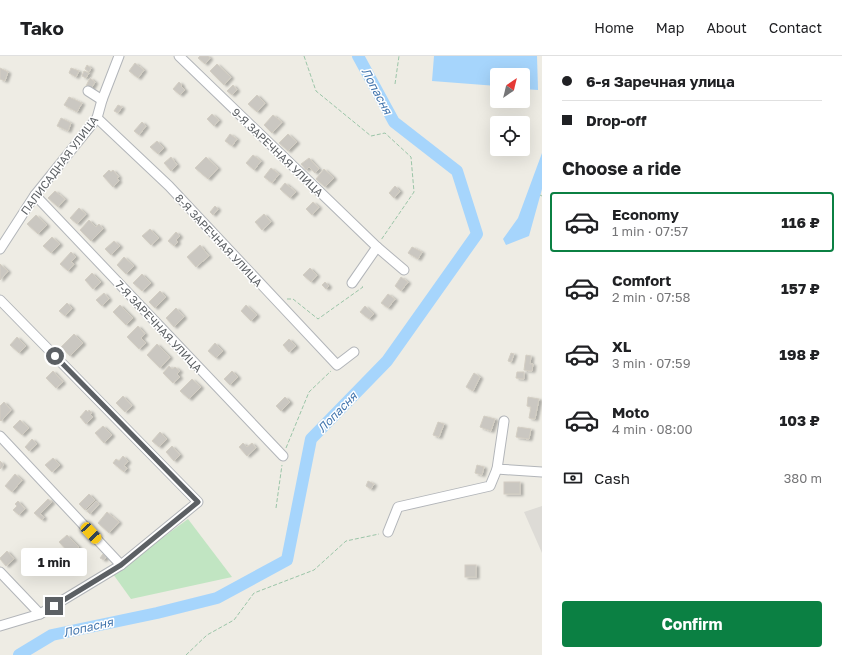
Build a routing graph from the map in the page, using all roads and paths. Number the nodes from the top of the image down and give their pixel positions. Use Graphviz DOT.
graph roads {
  1 [pos="120,56"];
  2 [pos="179,56"];
  3 [pos="304,56"];
  4 [pos="399,56"];
  5 [pos="395,84"];
  6 [pos="88,91"];
  7 [pos="102,100"];
  8 [pos="97,118"];
  9 [pos="35,195"];
  10 [pos="377,247"];
  11 [pos="0,249"];
  12 [pos="404,270"];
  13 [pos="354,280"];
  14 [pos="0,300"];
  15 [pos="275,300"];
  16 [pos="354,352"];
  17 [pos="337,365"];
  18 [pos="504,421"];
  19 [pos="0,436"];
  20 [pos="283,456"];
  21 [pos="497,469"];
  22 [pos="542,472"];
  23 [pos="276,508"];
  24 [pos="388,532"];
  25 [pos="121,565"];
  26 [pos="0,572"];
  27 [pos="40,614"];
  28 [pos="0,626"];
  29 [pos="186,655"];
  1 -- 7 [label="street, ПАЛИСАДНАЯ УЛИЦА"];
  2 -- 10 [label="street, 9-Я ЗАРЕЧНАЯ УЛИЦА"];
  3 -- 10 [label="path"];
  4 -- 5 [label="path"];
  6 -- 7 [label="street"];
  7 -- 8 [label="street, ПАЛИСАДНАЯ УЛИЦА"];
  8 -- 9 [label="street, ПАЛИСАДНАЯ УЛИЦА"];
  8 -- 15 [label="street, 8-Я ЗАРЕЧНАЯ УЛИЦА"];
  9 -- 11 [label="street, ПАЛИСАДНАЯ УЛИЦА"];
  9 -- 20 [label="street, 7-Я ЗАРЕЧНАЯ УЛИЦА"];
  10 -- 12 [label="street, 9-Я ЗАРЕЧНАЯ УЛИЦА"];
  10 -- 13 [label="street"];
  13 -- 15 [label="path"];
  14 -- 25 [label="street"];
  15 -- 17 [label="street, 8-Я ЗАРЕЧНАЯ УЛИЦА"];
  16 -- 17 [label="street"];
  17 -- 20 [label="path"];
  18 -- 21 [label="street"];
  19 -- 25 [label="street"];
  20 -- 23 [label="path"];
  21 -- 22 [label="street"];
  21 -- 24 [label="street"];
  24 -- 29 [label="path"];
  25 -- 27 [label="street"];
  26 -- 27 [label="street"];
  27 -- 28 [label="street"];
}
